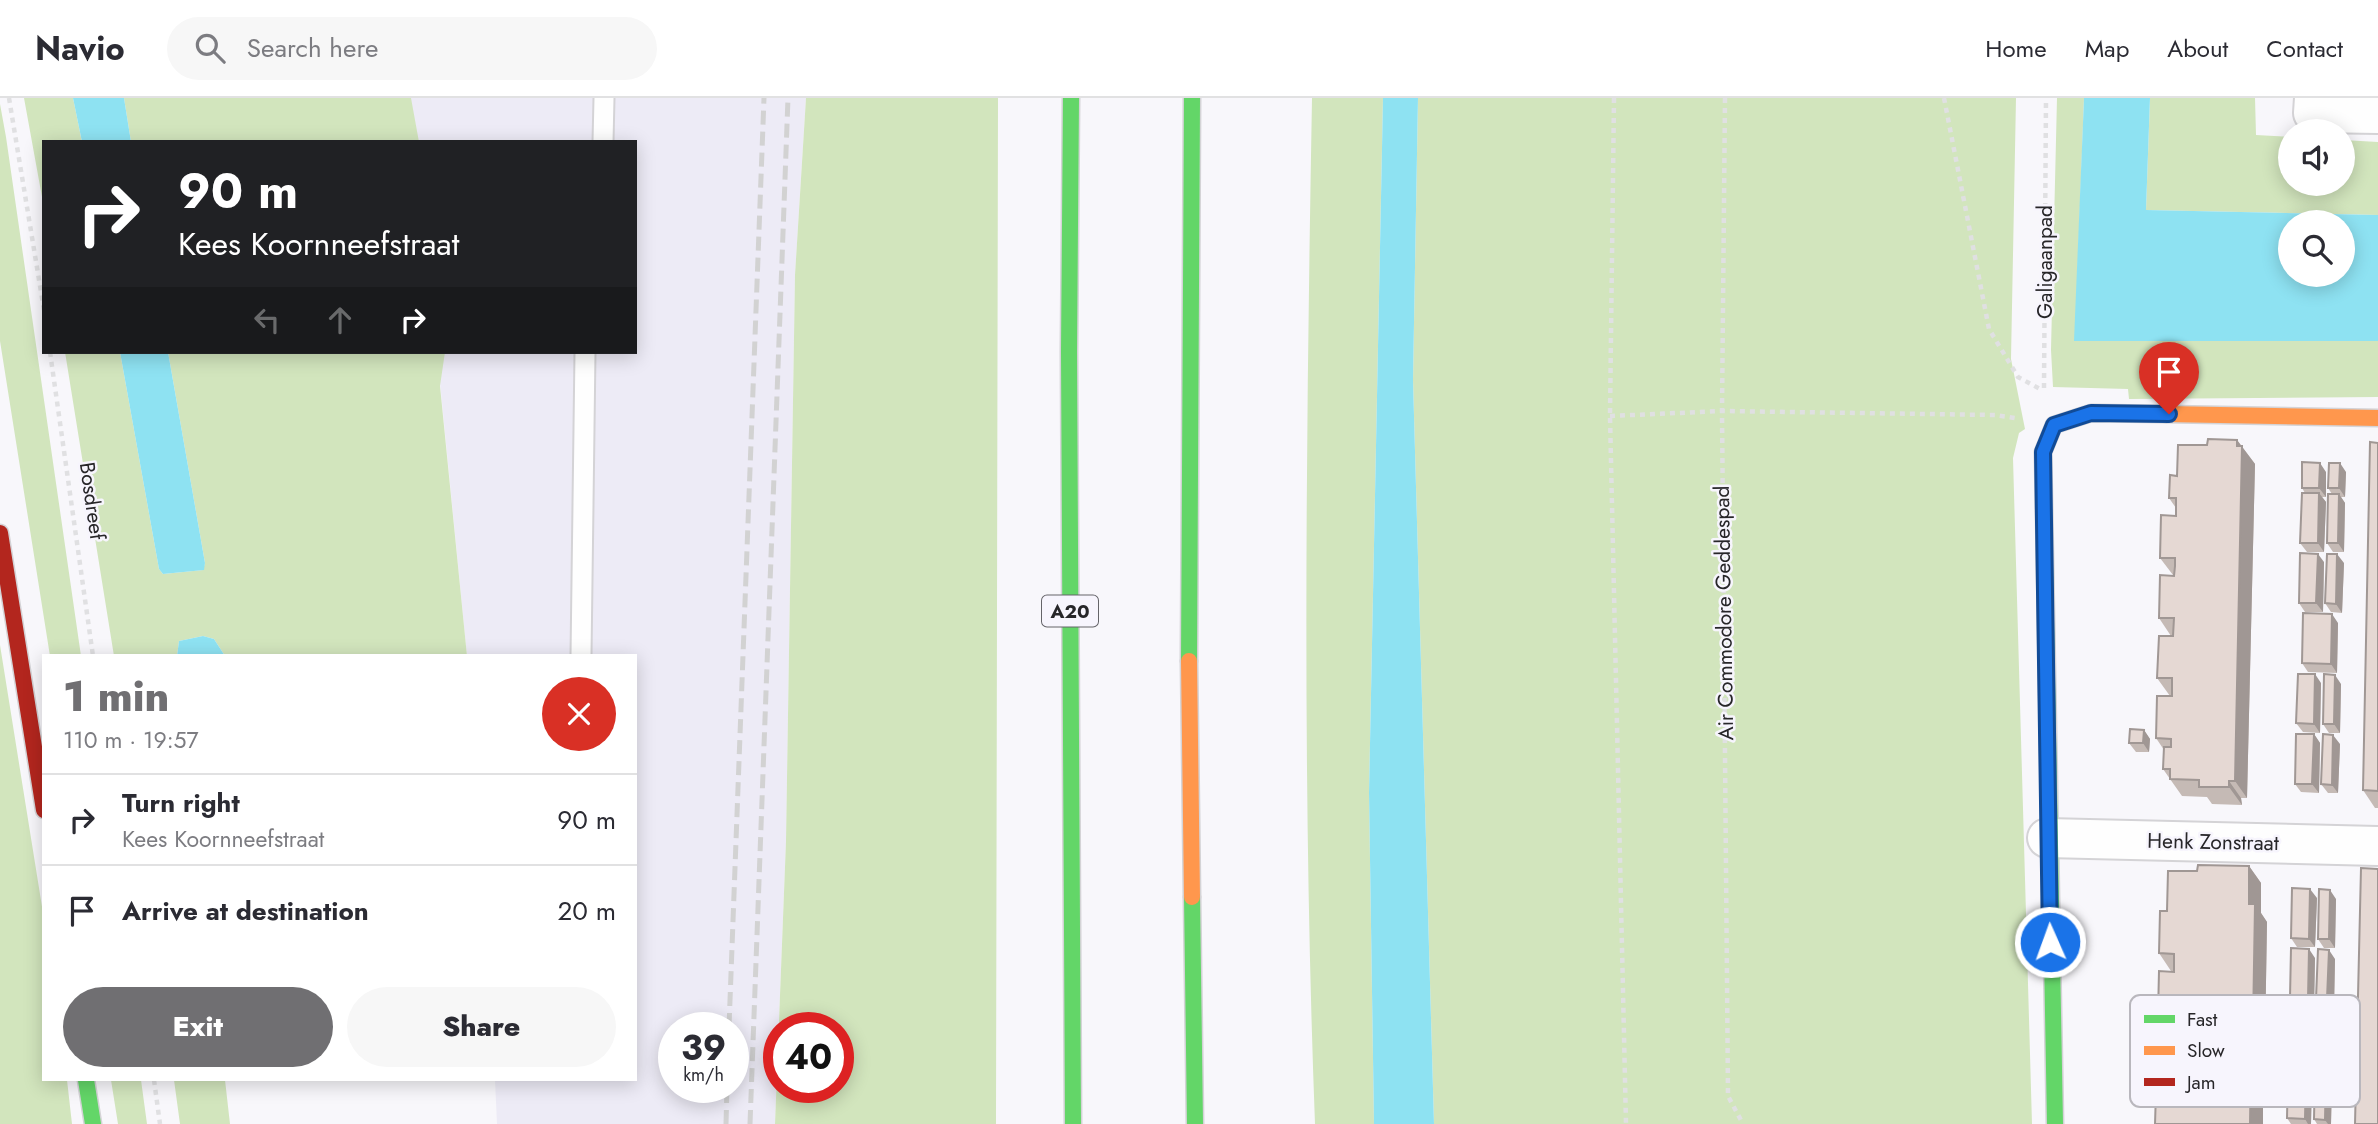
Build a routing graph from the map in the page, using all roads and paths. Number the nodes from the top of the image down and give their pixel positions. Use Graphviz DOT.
graph roads {
  1 [pos="9,98"];
  2 [pos="604,98"];
  3 [pos="1071,98"];
  4 [pos="1192,98"];
  5 [pos="1614,98"];
  6 [pos="1725,98"];
  7 [pos="1944,98"];
  8 [pos="2046,98"];
  9 [pos="2314,98"];
  10 [pos="2378,114"];
  11 [pos="603,140"];
  12 [pos="42,298"];
  13 [pos="50,354"];
  14 [pos="585,354"];
  15 [pos="1722,411"];
  16 [pos="1995,415"];
  17 [pos="1610,416"];
  18 [pos="2378,418"];
  19 [pos="0,533"];
  20 [pos="93,654"];
  21 [pos="581,654"];
  22 [pos="42,797"];
  23 [pos="2048,838"];
  24 [pos="2378,846"];
  25 [pos="86,1081"];
  26 [pos="154,1081"];
  27 [pos="93,1124"];
  28 [pos="160,1124"];
  29 [pos="1073,1124"];
  30 [pos="1195,1124"];
  31 [pos="1626,1124"];
  32 [pos="1742,1124"];
  33 [pos="2055,1124"];
  1 -- 12 [label="path"];
  2 -- 11 [label="lane"];
  3 -- 29 [label="main road, A20"];
  4 -- 30 [label="main road"];
  5 -- 17 [label="path"];
  6 -- 15 [label="path, Air Commodore Geddespad"];
  7 -- 8 [label="path, Galigaanpad"];
  9 -- 10 [label="street"];
  13 -- 20 [label="path, Bosdreef"];
  14 -- 21 [label="lane"];
  15 -- 16 [label="path"];
  15 -- 17 [label="path"];
  15 -- 32 [label="path, Air Commodore Geddespad"];
  17 -- 31 [label="path"];
  18 -- 23 [label="main road"];
  19 -- 22 [label="main road"];
  23 -- 24 [label="street, Henk Zonstraat"];
  23 -- 33 [label="main road"];
  25 -- 27 [label="main road"];
  26 -- 28 [label="path"];
}
